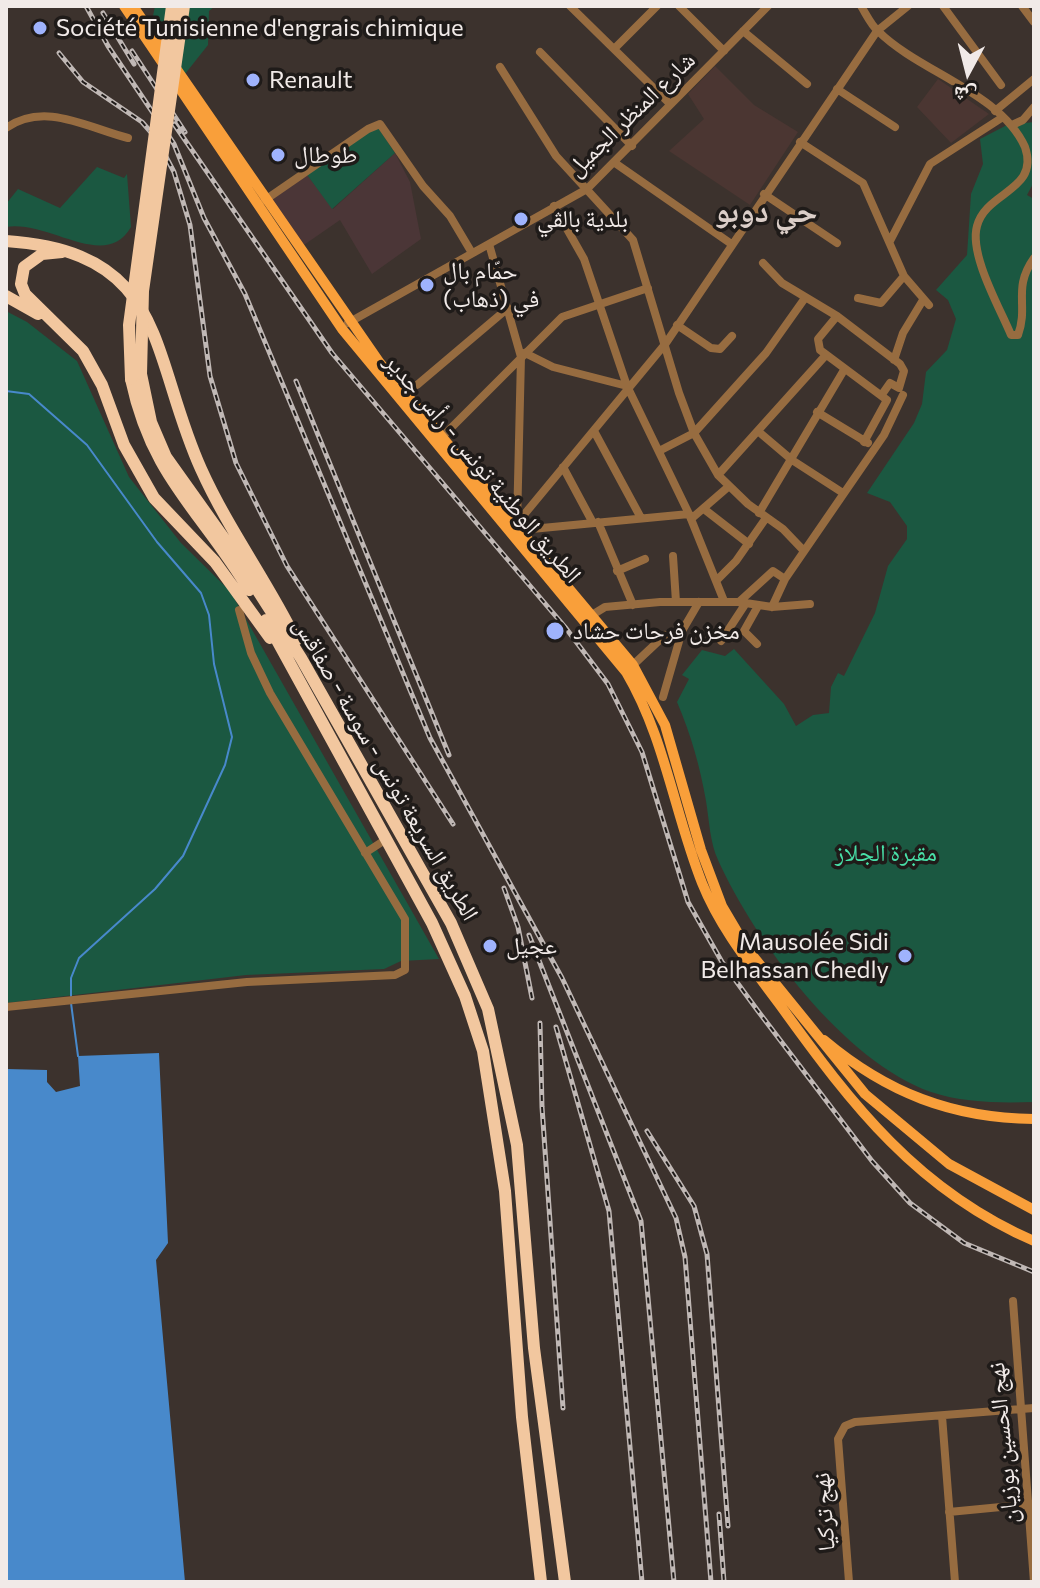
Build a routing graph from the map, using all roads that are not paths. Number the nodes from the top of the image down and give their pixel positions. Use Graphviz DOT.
graph roads {
  1 [pos="124,6"];
  2 [pos="133,6"];
  3 [pos="172,6"];
  4 [pos="184,6"];
  5 [pos="570,6"];
  6 [pos="657,6"];
  7 [pos="679,6"];
  8 [pos="768,6"];
  9 [pos="861,6"];
  10 [pos="908,6"];
  11 [pos="943,6"];
  12 [pos="1022,6"];
  13 [pos="1034,22"];
  14 [pos="743,31"];
  15 [pos="877,31"];
  16 [pos="614,49"];
  17 [pos="724,51"];
  18 [pos="540,52"];
  19 [pos="500,67"];
  20 [pos="1034,79"];
  21 [pos="807,84"];
  22 [pos="1001,85"];
  23 [pos="837,89"];
  24 [pos="670,104"];
  25 [pos="1034,107"];
  26 [pos="995,111"];
  27 [pos="1003,117"];
  28 [pos="1012,125"];
  29 [pos="895,127"];
  30 [pos="6,128"];
  31 [pos="128,138"];
  32 [pos="800,142"];
  33 [pos="632,146"];
  34 [pos="615,163"];
  35 [pos="587,189"];
  36 [pos="764,194"];
  37 [pos="265,200"];
  38 [pos="554,206"];
  39 [pos="6,241"];
  40 [pos="890,241"];
  41 [pos="730,243"];
  42 [pos="837,243"];
  43 [pos="489,244"];
  44 [pos="66,252"];
  45 [pos="472,253"];
  46 [pos="1034,258"];
  47 [pos="763,263"];
  48 [pos="904,276"];
  49 [pos="648,288"];
  50 [pos="6,296"];
  51 [pos="805,298"];
  52 [pos="858,298"];
  53 [pos="599,305"];
  54 [pos="508,308"];
  55 [pos="837,316"];
  56 [pos="345,325"];
  57 [pos="677,325"];
  58 [pos="732,336"];
  59 [pos="73,339"];
  60 [pos="666,343"];
  61 [pos="523,355"];
  62 [pos="825,356"];
  63 [pos="894,360"];
  64 [pos="844,370"];
  65 [pos="136,376"];
  66 [pos="401,387"];
  67 [pos="628,388"];
  68 [pos="883,393"];
  69 [pos="903,395"];
  70 [pos="817,412"];
  71 [pos="594,431"];
  72 [pos="759,432"];
  73 [pos="694,433"];
  74 [pos="442,437"];
  75 [pos="864,442"];
  76 [pos="876,448"];
  77 [pos="659,451"];
  78 [pos="792,460"];
  79 [pos="563,467"];
  80 [pos="718,475"];
  81 [pos="728,487"];
  82 [pos="843,493"];
  83 [pos="704,509"];
  84 [pos="690,516"];
  85 [pos="763,516"];
  86 [pos="641,518"];
  87 [pos="596,522"];
  88 [pos="516,529"];
  89 [pos="749,544"];
  90 [pos="804,551"];
  91 [pos="673,556"];
  92 [pos="645,559"];
  93 [pos="617,571"];
  94 [pos="785,579"];
  95 [pos="717,580"];
  96 [pos="724,601"];
  97 [pos="676,602"];
  98 [pos="699,602"];
  99 [pos="742,602"];
  100 [pos="810,604"];
  101 [pos="633,605"];
  102 [pos="758,606"];
  103 [pos="772,607"];
  104 [pos="239,610"];
  105 [pos="592,615"];
  106 [pos="665,635"];
  107 [pos="721,641"];
  108 [pos="757,644"];
  109 [pos="301,658"];
  110 [pos="287,659"];
  111 [pos="633,665"];
  112 [pos="663,697"];
  113 [pos="385,840"];
  114 [pos="365,853"];
  115 [pos="6,1007"];
  116 [pos="807,1026"];
  117 [pos="1034,1119"];
  118 [pos="1034,1210"];
  119 [pos="1034,1241"];
  120 [pos="1013,1301"];
  121 [pos="1034,1408"];
  122 [pos="1021,1409"];
  123 [pos="942,1416"];
  124 [pos="1032,1504"];
  125 [pos="949,1512"];
  126 [pos="562,1553"];
  127 [pos="541,1582"];
  128 [pos="565,1582"];
  129 [pos="574,1582"];
  130 [pos="849,1582"];
  131 [pos="955,1582"];
  132 [pos="1034,1582"];
  1 -- 56 [label="main road, الطريق الوطنية تونس - رأس جدير"];
  2 -- 37 [label="main road, الطريق الوطنية تونس - رأس جدير"];
  3 -- 65 [label="highway, الطريق السريعة تونس - سوسة - صفاقس, bridge"];
  4 -- 65 [label="highway, الطريق السريعة تونس - سوسة - صفاقس, bridge"];
  5 -- 16 [label="street"];
  6 -- 16 [label="street"];
  7 -- 17 [label="street"];
  8 -- 14 [label="street, شارع المنظر الجميل"];
  9 -- 15 [label="street"];
  10 -- 15 [label="street"];
  11 -- 22 [label="street"];
  12 -- 13 [label="street"];
  14 -- 17 [label="street, شارع المنظر الجميل"];
  14 -- 21 [label="street"];
  15 -- 23 [label="street"];
  15 -- 26 [label="street"];
  16 -- 24 [label="street"];
  17 -- 24 [label="street, شارع المنظر الجميل"];
  18 -- 33 [label="street"];
  19 -- 35 [label="street"];
  20 -- 26 [label="street"];
  23 -- 29 [label="street"];
  23 -- 32 [label="street"];
  24 -- 33 [label="street, شارع المنظر الجميل"];
  25 -- 28 [label="street"];
  26 -- 27 [label="street"];
  27 -- 28 [label="street"];
  27 -- 40 [label="street"];
  28 -- 46 [label="street"];
  30 -- 31 [label="street"];
  32 -- 36 [label="street"];
  32 -- 40 [label="street"];
  33 -- 34 [label="street, شارع المنظر الجميل"];
  34 -- 35 [label="street, شارع المنظر الجميل"];
  34 -- 41 [label="street"];
  35 -- 38 [label="street, شارع المنظر الجميل"];
  35 -- 49 [label="street"];
  36 -- 41 [label="street"];
  36 -- 42 [label="street"];
  37 -- 45 [label="street"];
  37 -- 56 [label="main road, الطريق الوطنية تونس - رأس جدير"];
  38 -- 43 [label="street, شارع المنظر الجميل"];
  38 -- 53 [label="street"];
  39 -- 44 [label="highway"];
  40 -- 48 [label="street"];
  41 -- 57 [label="street"];
  43 -- 45 [label="street, شارع المنظر الجميل"];
  43 -- 54 [label="street"];
  44 -- 59 [label="highway"];
  44 -- 109 [label="highway"];
  45 -- 56 [label="street, شارع المنظر الجميل"];
  47 -- 51 [label="street"];
  48 -- 52 [label="street"];
  48 -- 63 [label="street"];
  49 -- 53 [label="street"];
  49 -- 60 [label="street"];
  50 -- 59 [label="highway"];
  51 -- 55 [label="street"];
  51 -- 73 [label="street"];
  53 -- 61 [label="street"];
  53 -- 67 [label="street"];
  54 -- 61 [label="street"];
  54 -- 66 [label="street"];
  55 -- 62 [label="street"];
  55 -- 63 [label="street"];
  56 -- 66 [label="main road, الطريق الوطنية تونس - رأس جدير"];
  56 -- 88 [label="main road, الطريق الوطنية تونس - رأس جدير"];
  57 -- 58 [label="street"];
  57 -- 60 [label="street"];
  59 -- 110 [label="highway"];
  60 -- 67 [label="street"];
  60 -- 73 [label="street"];
  61 -- 67 [label="street"];
  61 -- 74 [label="street"];
  61 -- 88 [label="street"];
  62 -- 64 [label="street"];
  62 -- 72 [label="street"];
  63 -- 68 [label="street"];
  64 -- 68 [label="street"];
  64 -- 70 [label="street"];
  65 -- 109 [label="highway, الطريق السريعة تونس - سوسة - صفاقس"];
  65 -- 110 [label="highway, الطريق السريعة تونس - سوسة - صفاقس"];
  66 -- 74 [label="main road, الطريق الوطنية تونس - رأس جدير"];
  67 -- 71 [label="street"];
  67 -- 77 [label="street"];
  68 -- 75 [label="street"];
  69 -- 76 [label="street"];
  70 -- 75 [label="street"];
  70 -- 78 [label="street"];
  71 -- 79 [label="street"];
  71 -- 86 [label="street"];
  72 -- 78 [label="street"];
  72 -- 80 [label="street"];
  73 -- 77 [label="street"];
  73 -- 80 [label="street"];
  74 -- 88 [label="main road, الطريق الوطنية تونس - رأس جدير"];
  75 -- 76 [label="street"];
  76 -- 82 [label="street"];
  77 -- 84 [label="street"];
  78 -- 82 [label="street"];
  78 -- 85 [label="street"];
  79 -- 87 [label="street"];
  79 -- 88 [label="street"];
  80 -- 81 [label="street"];
  81 -- 83 [label="street"];
  81 -- 85 [label="street"];
  82 -- 90 [label="street"];
  83 -- 84 [label="street"];
  83 -- 89 [label="street"];
  84 -- 86 [label="street"];
  84 -- 95 [label="street"];
  85 -- 89 [label="street"];
  85 -- 90 [label="street"];
  86 -- 87 [label="street"];
  87 -- 88 [label="street"];
  87 -- 93 [label="street"];
  88 -- 105 [label="main road, الطريق الوطنية تونس - رأس جدير"];
  88 -- 119 [label="main road, الطريق الوطنية تونس - رأس جدير"];
  89 -- 95 [label="street"];
  90 -- 94 [label="street"];
  91 -- 97 [label="street"];
  92 -- 93 [label="street"];
  93 -- 101 [label="street"];
  94 -- 99 [label="street"];
  94 -- 103 [label="street"];
  95 -- 96 [label="street"];
  96 -- 98 [label="street"];
  96 -- 99 [label="street"];
  97 -- 98 [label="street"];
  97 -- 101 [label="street"];
  98 -- 112 [label="street"];
  99 -- 102 [label="street"];
  99 -- 107 [label="street"];
  100 -- 103 [label="street"];
  101 -- 105 [label="street"];
  102 -- 103 [label="street"];
  102 -- 108 [label="street"];
  104 -- 114 [label="street"];
  105 -- 111 [label="main road, الطريق الوطنية تونس - رأس جدير"];
  106 -- 111 [label="street"];
  109 -- 126 [label="highway, الطريق السريعة تونس - سوسة - صفاقس"];
  110 -- 113 [label="highway, الطريق السريعة تونس - سوسة - صفاقس"];
  111 -- 116 [label="main road, الطريق الوطنية تونس - رأس جدير"];
  113 -- 114 [label="street"];
  113 -- 127 [label="highway, الطريق السريعة تونس - سوسة - صفاقس"];
  114 -- 115 [label="street"];
  116 -- 117 [label="main road"];
  116 -- 118 [label="main road, الطريق الوطنية تونس - رأس جدير"];
  120 -- 122 [label="street, نهج الحسين بوزيان"];
  121 -- 122 [label="street"];
  122 -- 123 [label="street"];
  122 -- 124 [label="street, نهج الحسين بوزيان"];
  123 -- 125 [label="street"];
  123 -- 130 [label="street, نهج تركيا"];
  124 -- 125 [label="street"];
  124 -- 132 [label="street, نهج الحسين بوزيان"];
  125 -- 131 [label="street"];
  126 -- 128 [label="highway, الطريق السريعة تونس - سوسة - صفاقس"];
  126 -- 129 [label="highway"];
}
